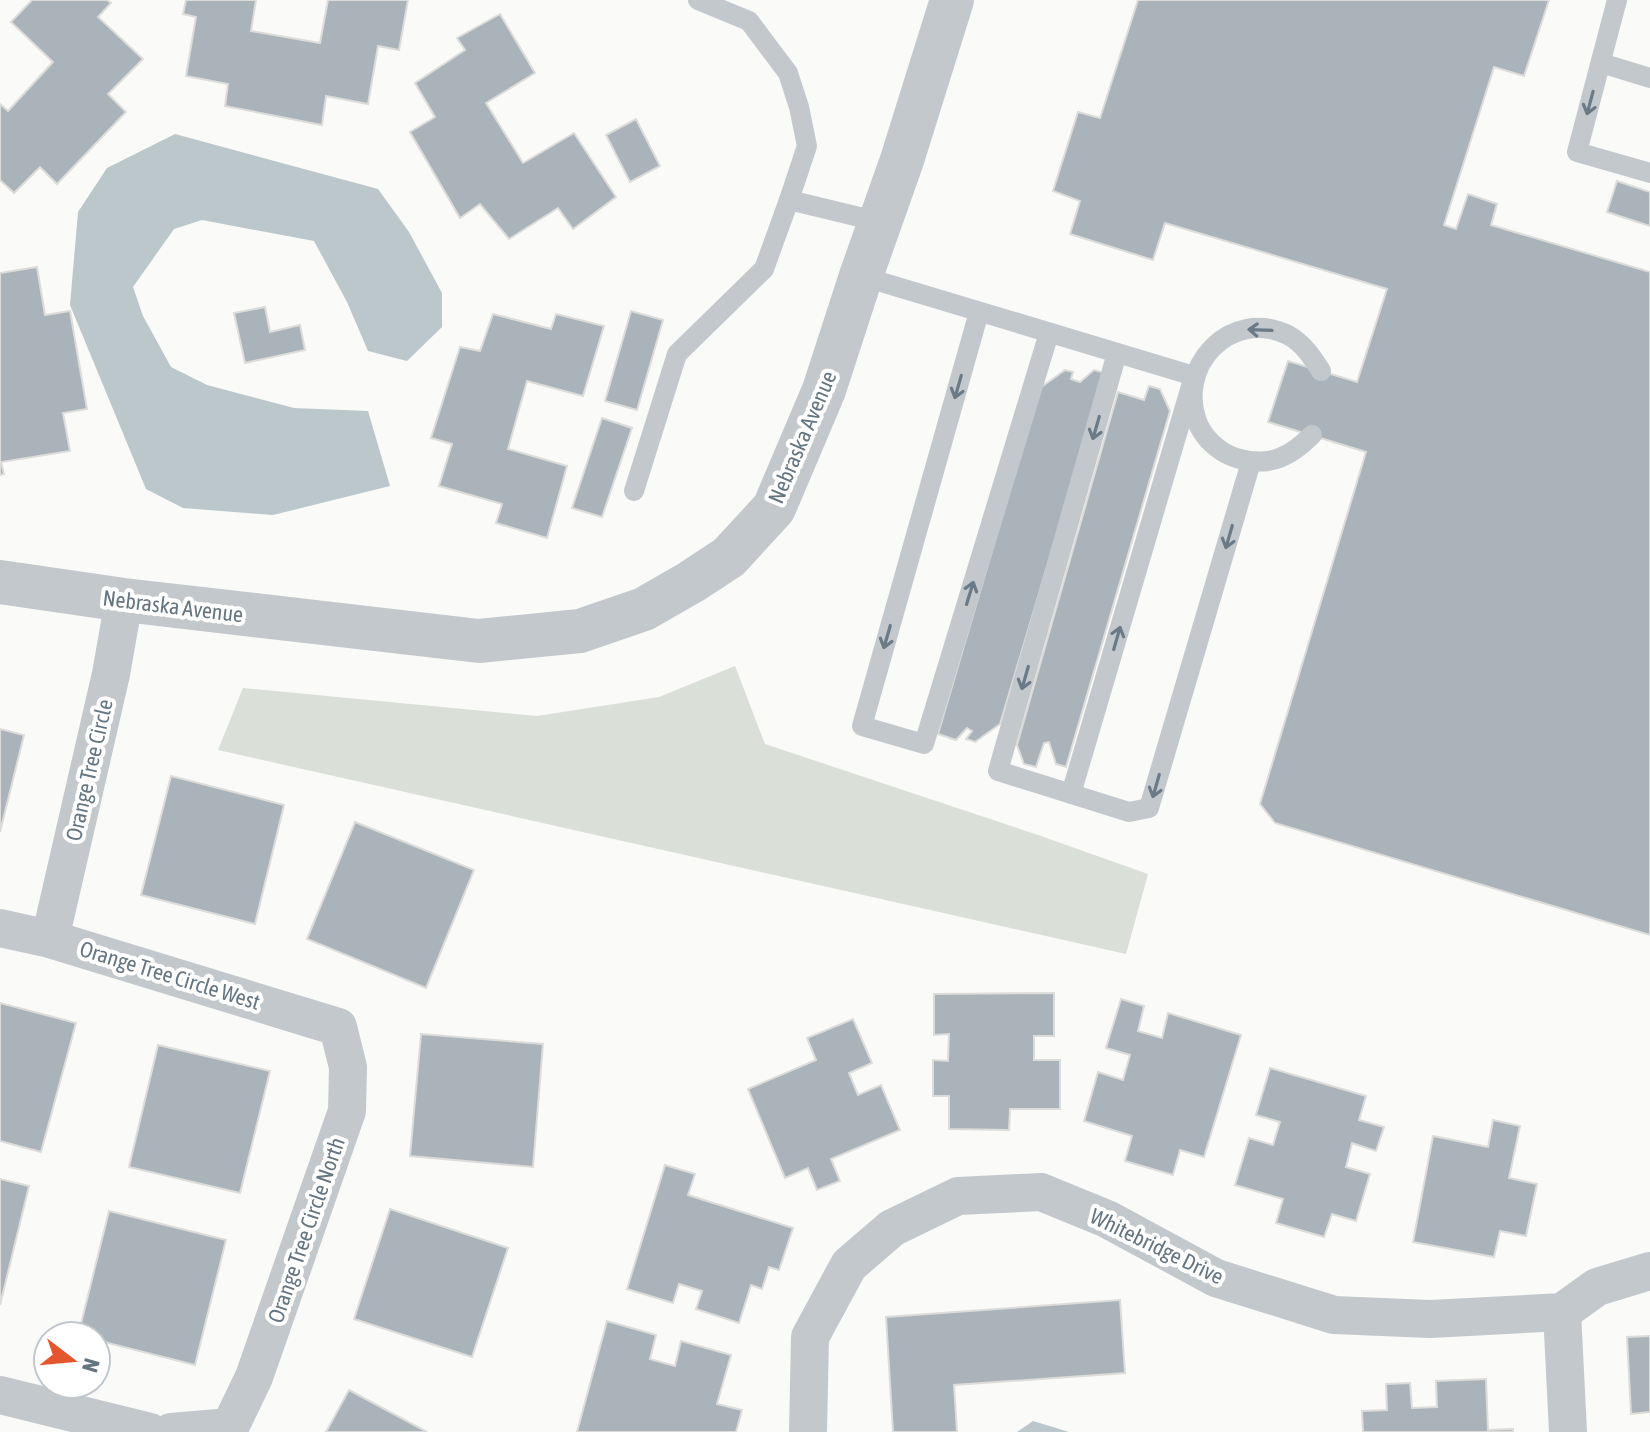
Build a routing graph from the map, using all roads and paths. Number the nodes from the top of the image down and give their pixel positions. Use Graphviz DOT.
graph roads {
  1 [pos="698,0"];
  2 [pos="952,0"];
  3 [pos="1617,0"];
  4 [pos="1601,63"];
  5 [pos="1650,78"];
  6 [pos="1650,173"];
  7 [pos="789,200"];
  8 [pos="880,222"];
  9 [pos="861,276"];
  10 [pos="979,312"];
  11 [pos="1049,333"];
  12 [pos="1117,353"];
  13 [pos="1321,371"];
  14 [pos="1194,376"];
  15 [pos="1312,435"];
  16 [pos="1251,462"];
  17 [pos="634,491"];
  18 [pos="0,582"];
  19 [pos="124,600"];
  20 [pos="1071,794"];
  21 [pos="0,928"];
  22 [pos="50,939"];
  23 [pos="338,1027"];
  24 [pos="1650,1271"];
  25 [pos="1562,1312"];
  26 [pos="0,1395"];
  27 [pos="150,1432"];
  28 [pos="171,1432"];
  29 [pos="808,1432"];
  30 [pos="1568,1432"];
  1 -- 7 [label="lane"];
  2 -- 8 [label="street, Nebraska Avenue"];
  3 -- 4 [label="lane"];
  4 -- 5 [label="lane"];
  4 -- 6 [label="lane, one-way"];
  7 -- 8 [label="lane"];
  7 -- 17 [label="lane"];
  8 -- 9 [label="street, Nebraska Avenue"];
  9 -- 10 [label="lane"];
  9 -- 19 [label="street, Nebraska Avenue"];
  10 -- 11 [label="lane"];
  10 -- 11 [label="lane, one-way"];
  11 -- 12 [label="lane"];
  12 -- 14 [label="lane"];
  12 -- 20 [label="lane, one-way"];
  13 -- 14 [label="lane, one-way"];
  14 -- 16 [label="lane"];
  20 -- 14 [label="lane, one-way"];
  15 -- 16 [label="lane"];
  16 -- 20 [label="lane, one-way"];
  18 -- 19 [label="street, Nebraska Avenue"];
  19 -- 22 [label="street, Orange Tree Circle"];
  21 -- 22 [label="street, Orange Tree Circle West"];
  22 -- 23 [label="street, Orange Tree Circle West"];
  23 -- 28 [label="street, Orange Tree Circle North"];
  24 -- 25 [label="street"];
  25 -- 29 [label="street, Whitebridge Drive"];
  25 -- 30 [label="street"];
  26 -- 27 [label="street"];
}
